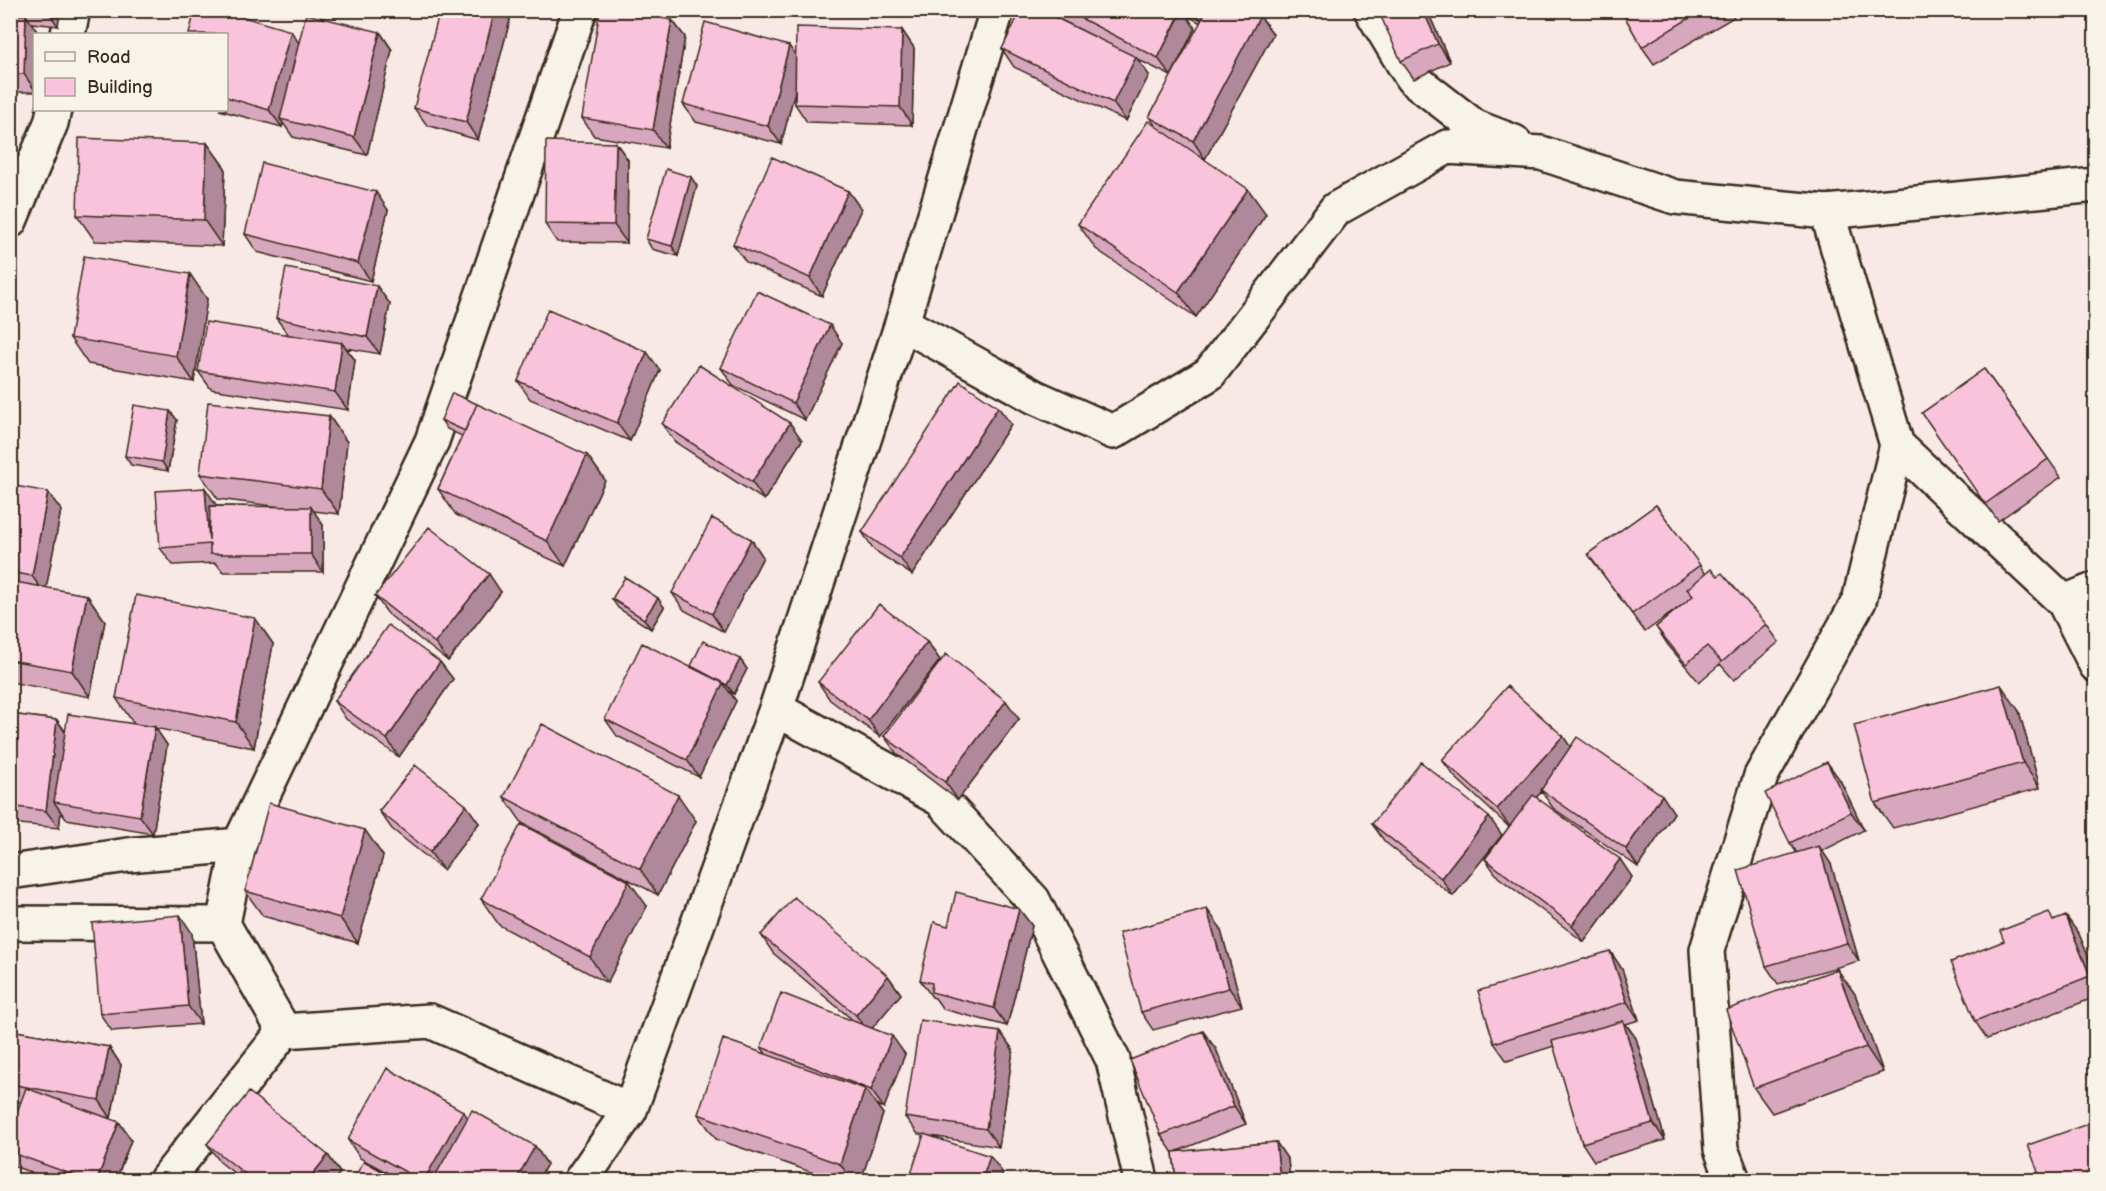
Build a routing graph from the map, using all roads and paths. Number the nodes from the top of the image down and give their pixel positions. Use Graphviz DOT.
graph roads {
  1 [pos="73,10"];
  2 [pos="580,10"];
  3 [pos="997,10"];
  4 [pos="1371,10"];
  5 [pos="68,33"];
  6 [pos="54,111"];
  7 [pos="1541,153"];
  8 [pos="2096,185"];
  9 [pos="1827,212"];
  10 [pos="10,221"];
  11 [pos="902,323"];
  12 [pos="1898,445"];
  13 [pos="2096,589"];
  14 [pos="2064,602"];
  15 [pos="2096,665"];
  16 [pos="776,709"];
  17 [pos="239,845"];
  18 [pos="10,872"];
  19 [pos="10,923"];
  20 [pos="223,924"];
  21 [pos="284,1031"];
  22 [pos="630,1110"];
  23 [pos="166,1180"];
  24 [pos="581,1180"];
  25 [pos="1141,1180"];
  26 [pos="1733,1180"];
  1 -- 5 [label="street"];
  2 -- 17 [label="street"];
  3 -- 11 [label="street"];
  4 -- 7 [label="street"];
  6 -- 10 [label="street"];
  7 -- 9 [label="street"];
  7 -- 11 [label="street"];
  8 -- 9 [label="street"];
  9 -- 12 [label="street"];
  11 -- 16 [label="street"];
  12 -- 14 [label="street"];
  12 -- 26 [label="street"];
  13 -- 14 [label="street"];
  14 -- 15 [label="street"];
  16 -- 22 [label="street"];
  16 -- 25 [label="street"];
  17 -- 18 [label="street"];
  17 -- 20 [label="street"];
  19 -- 20 [label="street"];
  20 -- 21 [label="street"];
  21 -- 22 [label="street"];
  21 -- 23 [label="street"];
  22 -- 24 [label="street"];
}
